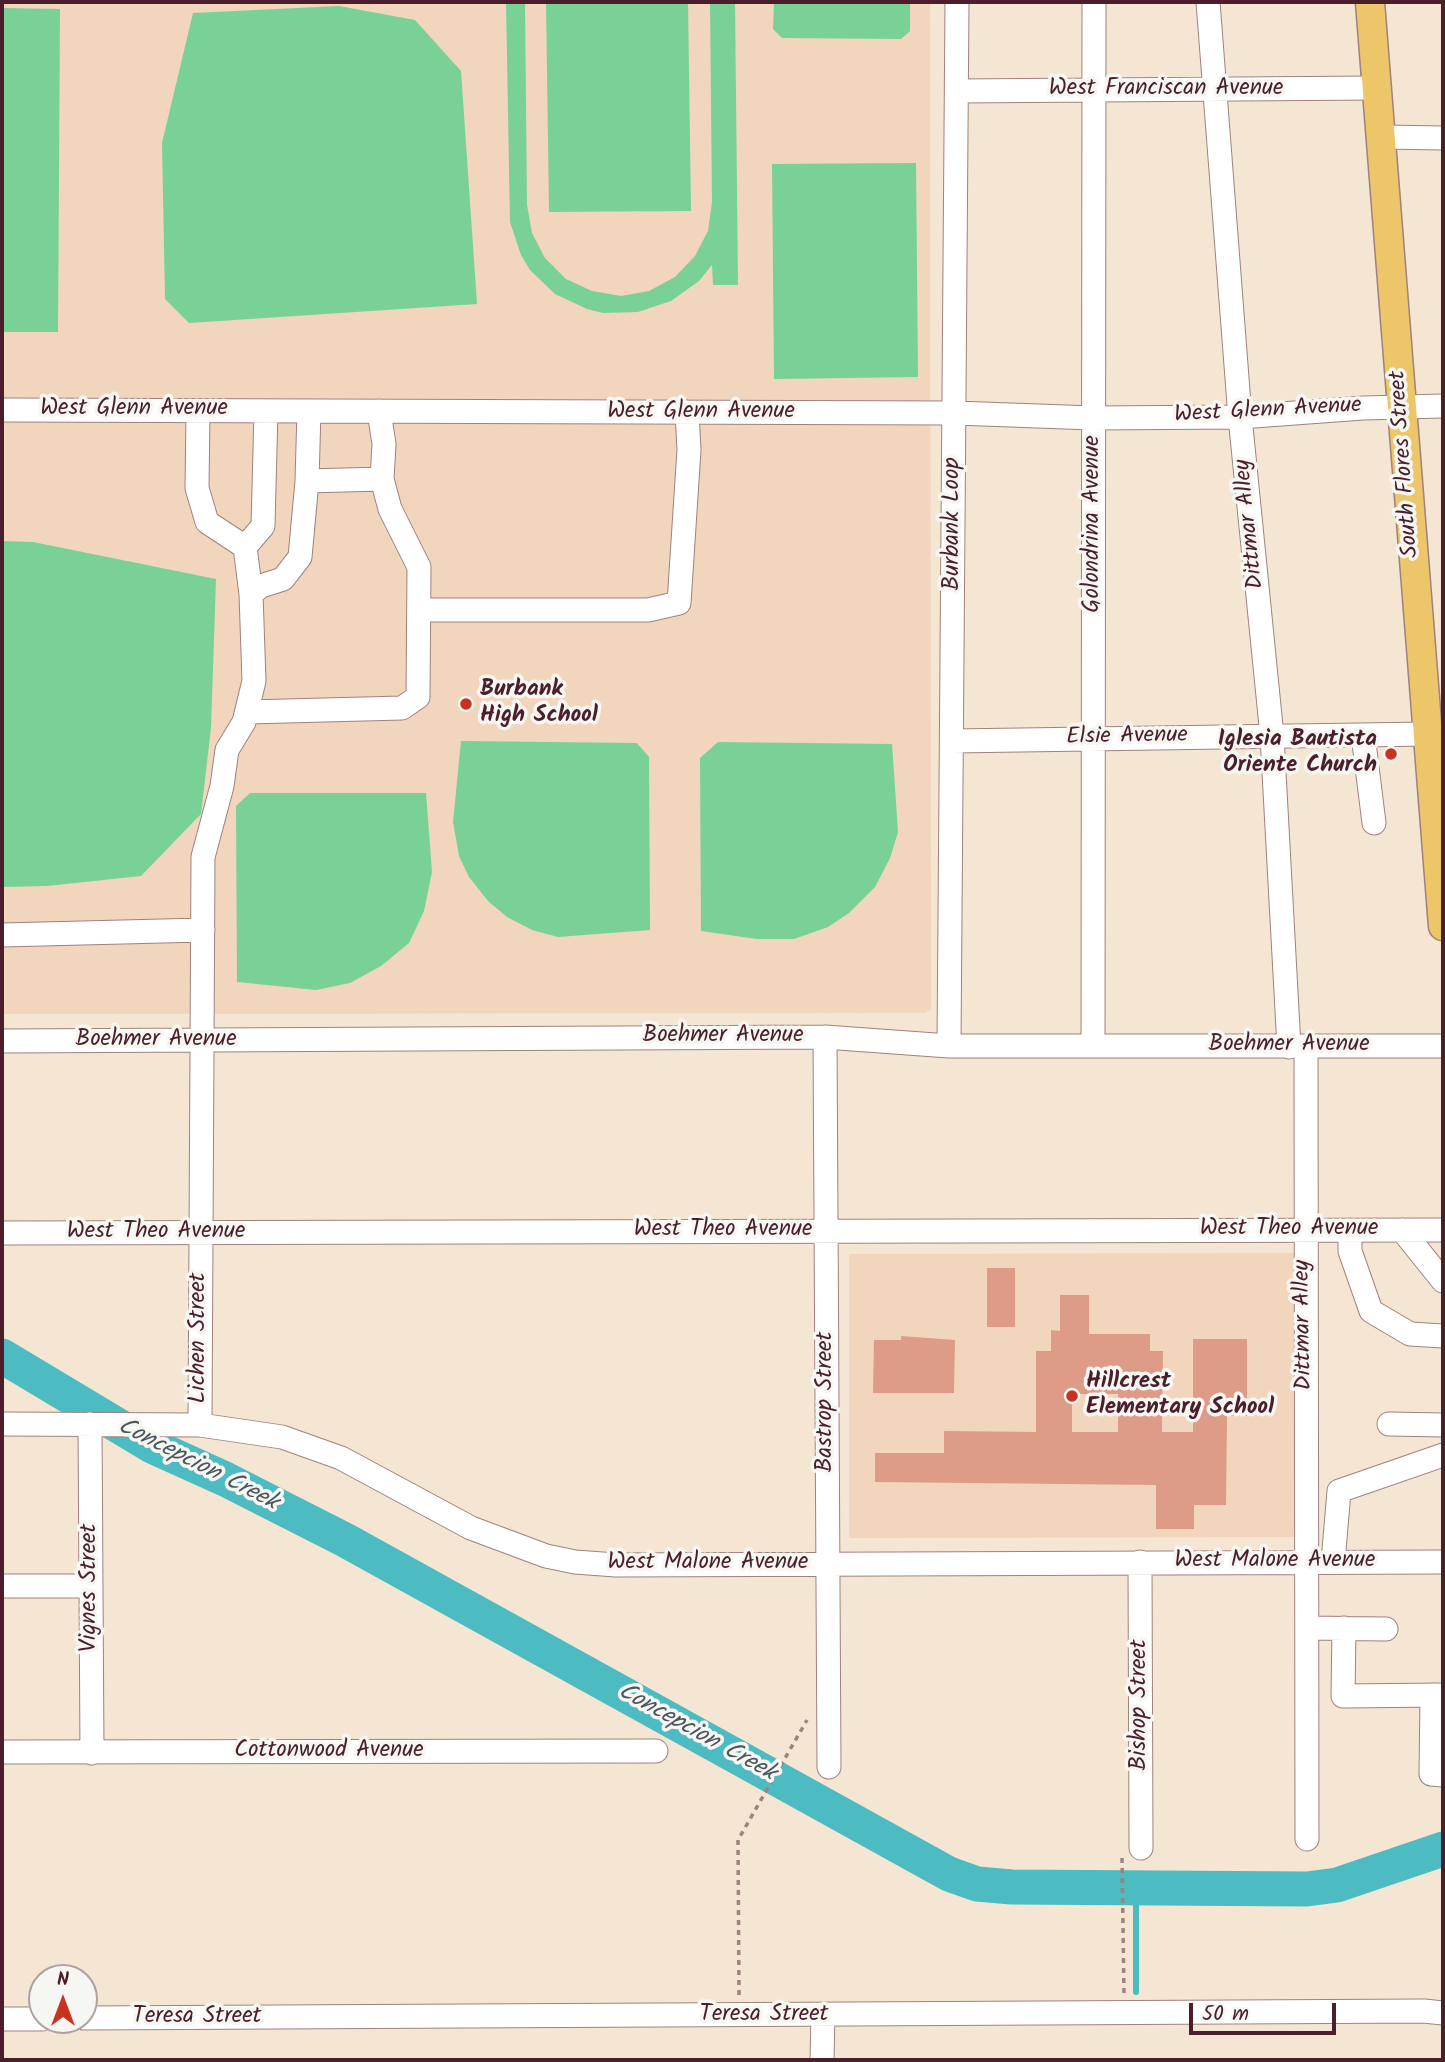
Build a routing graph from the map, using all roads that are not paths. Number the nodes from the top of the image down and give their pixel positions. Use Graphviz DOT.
graph roads {
  1 [pos="957,2"];
  2 [pos="1094,2"];
  3 [pos="1208,2"];
  4 [pos="1370,2"];
  5 [pos="1376,88"];
  6 [pos="1093,90"];
  7 [pos="957,91"];
  8 [pos="1214,91"];
  9 [pos="1382,137"];
  10 [pos="1443,138"];
  11 [pos="1401,407"];
  12 [pos="1443,407"];
  13 [pos="2,410"];
  14 [pos="198,411"];
  15 [pos="266,411"];
  16 [pos="309,411"];
  17 [pos="379,411"];
  18 [pos="687,412"];
  19 [pos="955,413"];
  20 [pos="1240,417"];
  21 [pos="1093,418"];
  22 [pos="382,478"];
  23 [pos="307,481"];
  24 [pos="245,547"];
  25 [pos="251,594"];
  26 [pos="419,610"];
  27 [pos="247,712"];
  28 [pos="1363,735"];
  29 [pos="1272,736"];
  30 [pos="1095,738"];
  31 [pos="953,741"];
  32 [pos="1433,749"];
  33 [pos="1374,823"];
  34 [pos="1443,926"];
  35 [pos="202,930"];
  36 [pos="2,935"];
  37 [pos="825,1037"];
  38 [pos="2,1041"];
  39 [pos="202,1041"];
  40 [pos="949,1046"];
  41 [pos="1093,1046"];
  42 [pos="1297,1046"];
  43 [pos="1443,1046"];
  44 [pos="1304,1230"];
  45 [pos="1350,1230"];
  46 [pos="1443,1230"];
  47 [pos="826,1231"];
  48 [pos="2,1233"];
  49 [pos="200,1233"];
  50 [pos="1408,1237"];
  51 [pos="1443,1281"];
  52 [pos="1443,1289"];
  53 [pos="1443,1336"];
  54 [pos="2,1424"];
  55 [pos="90,1424"];
  56 [pos="1389,1424"];
  57 [pos="200,1425"];
  58 [pos="1443,1425"];
  59 [pos="1443,1455"];
  60 [pos="1140,1562"];
  61 [pos="1308,1562"];
  62 [pos="1333,1562"];
  63 [pos="1443,1562"];
  64 [pos="827,1564"];
  65 [pos="2,1586"];
  66 [pos="91,1586"];
  67 [pos="1308,1628"];
  68 [pos="1344,1628"];
  69 [pos="1386,1629"];
  70 [pos="1438,1695"];
  71 [pos="656,1751"];
  72 [pos="2,1752"];
  73 [pos="92,1753"];
  74 [pos="829,1767"];
  75 [pos="1443,1775"];
  76 [pos="1307,1839"];
  77 [pos="1132,1849"];
  78 [pos="1443,2013"];
  79 [pos="823,2015"];
  80 [pos="28,2018"];
  81 [pos="98,2018"];
  82 [pos="2,2019"];
  83 [pos="822,2060"];
  1 -- 7 [label="street, Burbank Loop"];
  2 -- 6 [label="street, Golondrina Avenue"];
  3 -- 8 [label="street, Dittmar Alley"];
  4 -- 5 [label="main road, South Flores Street"];
  5 -- 8 [label="street, West Franciscan Avenue"];
  5 -- 9 [label="main road, South Flores Street"];
  6 -- 7 [label="street, West Franciscan Avenue"];
  6 -- 8 [label="street, West Franciscan Avenue"];
  6 -- 21 [label="street, Golondrina Avenue"];
  7 -- 19 [label="street, Burbank Loop"];
  8 -- 20 [label="street, Dittmar Alley"];
  9 -- 10 [label="street"];
  9 -- 11 [label="main road, South Flores Street"];
  11 -- 12 [label="street, West Glenn Avenue"];
  11 -- 20 [label="street, West Glenn Avenue"];
  11 -- 32 [label="main road, South Flores Street"];
  13 -- 14 [label="street, West Glenn Avenue"];
  14 -- 15 [label="street, West Glenn Avenue"];
  14 -- 24 [label="street"];
  15 -- 16 [label="street, West Glenn Avenue"];
  15 -- 24 [label="street"];
  16 -- 17 [label="street, West Glenn Avenue"];
  16 -- 23 [label="street"];
  17 -- 18 [label="street, West Glenn Avenue"];
  17 -- 22 [label="street"];
  18 -- 19 [label="street, West Glenn Avenue"];
  18 -- 26 [label="street"];
  19 -- 21 [label="street, West Glenn Avenue"];
  19 -- 31 [label="street, Burbank Loop"];
  20 -- 21 [label="street, West Glenn Avenue"];
  20 -- 29 [label="street, Dittmar Alley"];
  21 -- 30 [label="street, Golondrina Avenue"];
  22 -- 23 [label="street"];
  22 -- 26 [label="street"];
  23 -- 25 [label="street"];
  24 -- 25 [label="street, Lichen Street"];
  25 -- 27 [label="street, Lichen Street"];
  26 -- 27 [label="street"];
  27 -- 35 [label="street, Lichen Street"];
  28 -- 29 [label="street, Elsie Avenue"];
  28 -- 32 [label="street, Elsie Avenue"];
  28 -- 33 [label="street"];
  29 -- 30 [label="street, Elsie Avenue"];
  29 -- 42 [label="street, Dittmar Alley"];
  30 -- 31 [label="street, Elsie Avenue"];
  30 -- 41 [label="street, Golondrina Avenue"];
  31 -- 40 [label="street, Burbank Loop"];
  32 -- 34 [label="main road, South Flores Street"];
  35 -- 36 [label="street"];
  35 -- 39 [label="street, Lichen Street"];
  37 -- 39 [label="street, Boehmer Avenue"];
  37 -- 40 [label="street, Boehmer Avenue"];
  37 -- 47 [label="street, Bastrop Street"];
  38 -- 39 [label="street, Boehmer Avenue"];
  39 -- 49 [label="street, Lichen Street"];
  40 -- 41 [label="street, Boehmer Avenue"];
  41 -- 42 [label="street, Boehmer Avenue"];
  42 -- 43 [label="street, Boehmer Avenue"];
  42 -- 44 [label="street, Dittmar Alley"];
  44 -- 45 [label="street, West Theo Avenue"];
  44 -- 47 [label="street, West Theo Avenue"];
  44 -- 61 [label="street, Dittmar Alley"];
  45 -- 50 [label="street, West Theo Avenue"];
  45 -- 53 [label="street"];
  46 -- 50 [label="street, West Theo Avenue"];
  47 -- 49 [label="street, West Theo Avenue"];
  47 -- 64 [label="street, Bastrop Street"];
  48 -- 49 [label="street, West Theo Avenue"];
  49 -- 57 [label="street, Lichen Street"];
  50 -- 51 [label="street"];
  50 -- 52 [label="street"];
  54 -- 55 [label="street, West Malone Avenue"];
  55 -- 57 [label="street, West Malone Avenue"];
  55 -- 66 [label="street, Vignes Street"];
  56 -- 58 [label="street"];
  57 -- 64 [label="street, West Malone Avenue"];
  59 -- 62 [label="street"];
  60 -- 61 [label="street, West Malone Avenue"];
  60 -- 64 [label="street, West Malone Avenue"];
  60 -- 77 [label="street, Bishop Street"];
  61 -- 62 [label="street, West Malone Avenue"];
  61 -- 67 [label="street, Dittmar Alley"];
  62 -- 63 [label="street, West Malone Avenue"];
  64 -- 74 [label="street, Bastrop Street"];
  65 -- 66 [label="street"];
  66 -- 73 [label="street, Vignes Street"];
  67 -- 68 [label="street"];
  67 -- 76 [label="street, Dittmar Alley"];
  68 -- 69 [label="street"];
  68 -- 70 [label="street"];
  70 -- 75 [label="street"];
  71 -- 73 [label="street, Cottonwood Avenue"];
  72 -- 73 [label="street, Cottonwood Avenue"];
  78 -- 79 [label="street, Teresa Street"];
  79 -- 81 [label="street, Teresa Street"];
  79 -- 83 [label="street"];
  80 -- 82 [label="street"];
}
